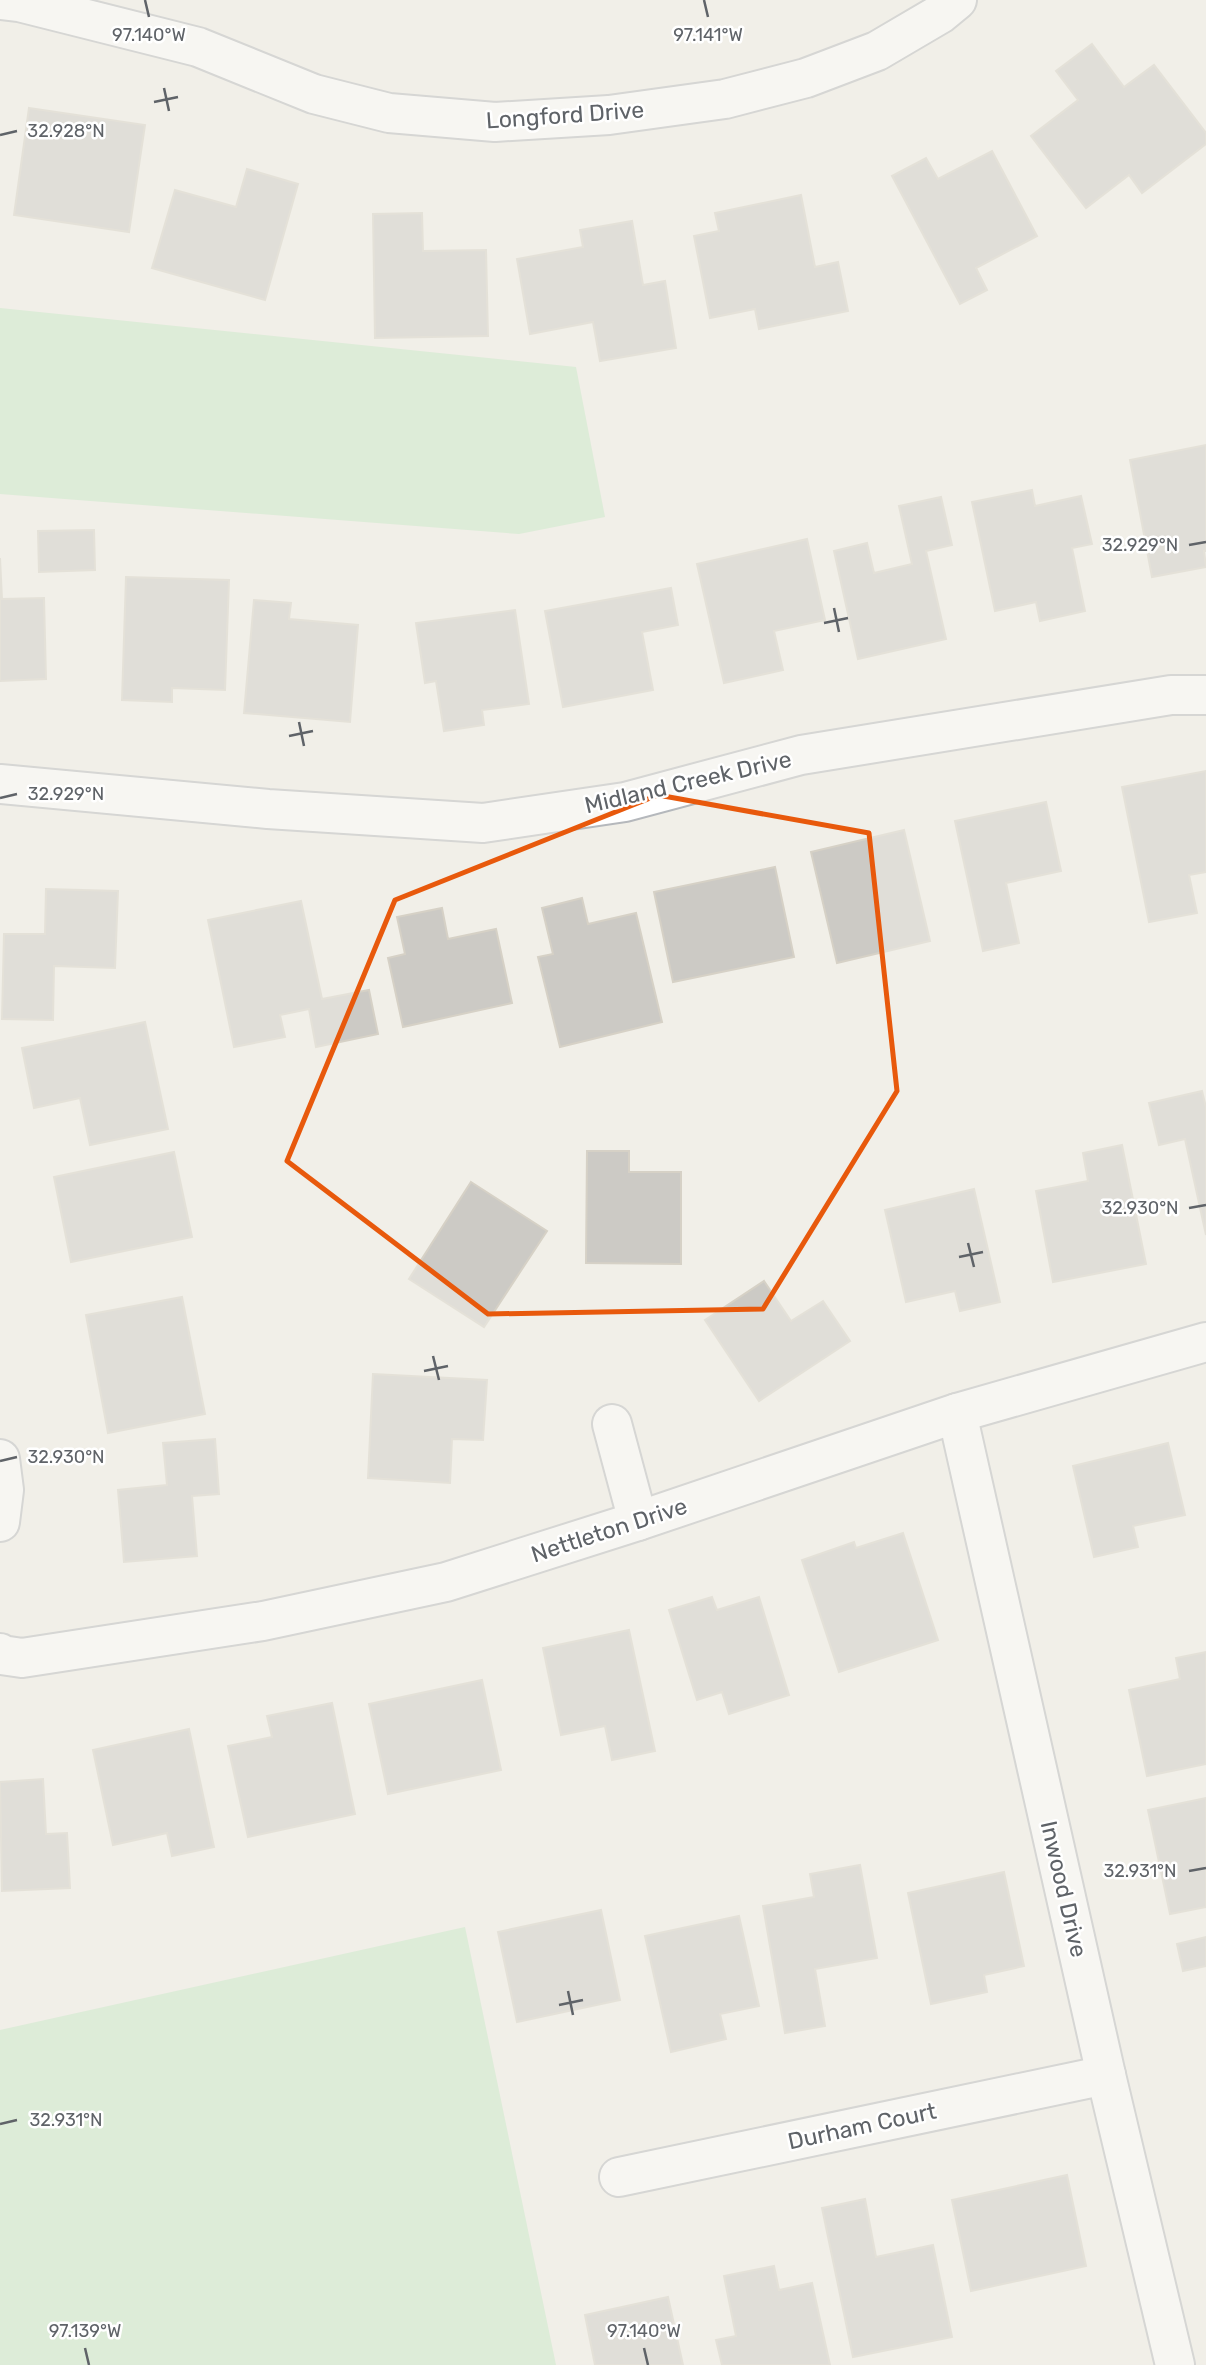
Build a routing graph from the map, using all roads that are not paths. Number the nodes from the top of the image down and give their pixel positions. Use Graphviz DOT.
graph roads {
  1 [pos="0,0"];
  2 [pos="957,0"];
  3 [pos="1206,695"];
  4 [pos="0,783"];
  5 [pos="1206,1342"];
  6 [pos="957,1413"];
  7 [pos="612,1424"];
  8 [pos="0,1459"];
  9 [pos="638,1521"];
  10 [pos="0,1522"];
  11 [pos="0,1653"];
  12 [pos="1106,2075"];
  13 [pos="619,2177"];
  14 [pos="1175,2365"];
  1 -- 2 [label="street, Longford Drive"];
  3 -- 4 [label="street, Midland Creek Drive"];
  5 -- 6 [label="street, Nettleton Drive"];
  6 -- 9 [label="street, Nettleton Drive"];
  6 -- 12 [label="street, Inwood Drive"];
  7 -- 9 [label="street"];
  8 -- 10 [label="street"];
  9 -- 11 [label="street, Nettleton Drive"];
  12 -- 13 [label="street, Durham Court"];
  12 -- 14 [label="street, Inwood Drive"];
}
